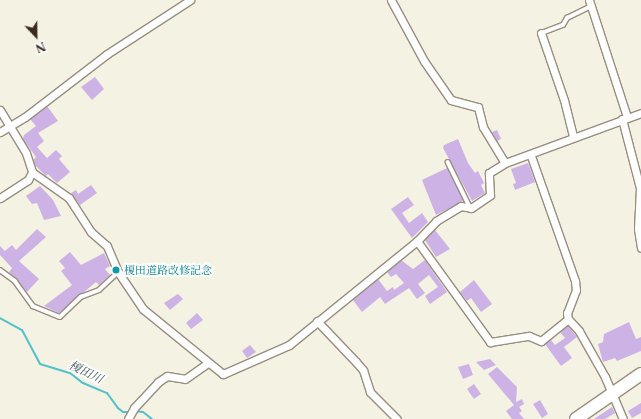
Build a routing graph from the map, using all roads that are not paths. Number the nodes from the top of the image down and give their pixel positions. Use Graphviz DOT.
graph roads {
  1 [pos="190,0"];
  2 [pos="391,0"];
  3 [pos="590,4"];
  4 [pos="540,33"];
  5 [pos="0,110"];
  6 [pos="641,113"];
  7 [pos="624,118"];
  8 [pos="11,125"];
  9 [pos="0,132"];
  10 [pos="573,137"];
  11 [pos="531,156"];
  12 [pos="448,162"];
  13 [pos="505,163"];
  14 [pos="32,172"];
  15 [pos="0,198"];
  16 [pos="471,208"];
  17 [pos="417,241"];
  18 [pos="641,248"];
  19 [pos="0,270"];
  20 [pos="118,272"];
  21 [pos="568,319"];
  22 [pos="317,321"];
  23 [pos="208,363"];
  24 [pos="641,374"];
  25 [pos="614,394"];
  26 [pos="130,414"];
  27 [pos="397,419"];
  28 [pos="576,419"];
  29 [pos="623,419"];
  1 -- 8 [label="street"];
  2 -- 13 [label="street"];
  3 -- 4 [label="lane"];
  3 -- 7 [label="street"];
  4 -- 10 [label="street"];
  5 -- 8 [label="street"];
  6 -- 7 [label="street"];
  7 -- 10 [label="street"];
  7 -- 18 [label="street"];
  8 -- 9 [label="street"];
  8 -- 14 [label="street"];
  10 -- 11 [label="street"];
  11 -- 13 [label="street"];
  11 -- 21 [label="street"];
  12 -- 16 [label="lane"];
  13 -- 16 [label="street"];
  14 -- 15 [label="street"];
  14 -- 20 [label="street"];
  16 -- 17 [label="street"];
  17 -- 21 [label="street"];
  17 -- 22 [label="street"];
  19 -- 20 [label="lane"];
  20 -- 23 [label="street"];
  21 -- 25 [label="street"];
  22 -- 23 [label="street"];
  22 -- 27 [label="street"];
  23 -- 26 [label="street"];
  24 -- 25 [label="highway"];
  25 -- 28 [label="highway"];
  25 -- 29 [label="street"];
}
